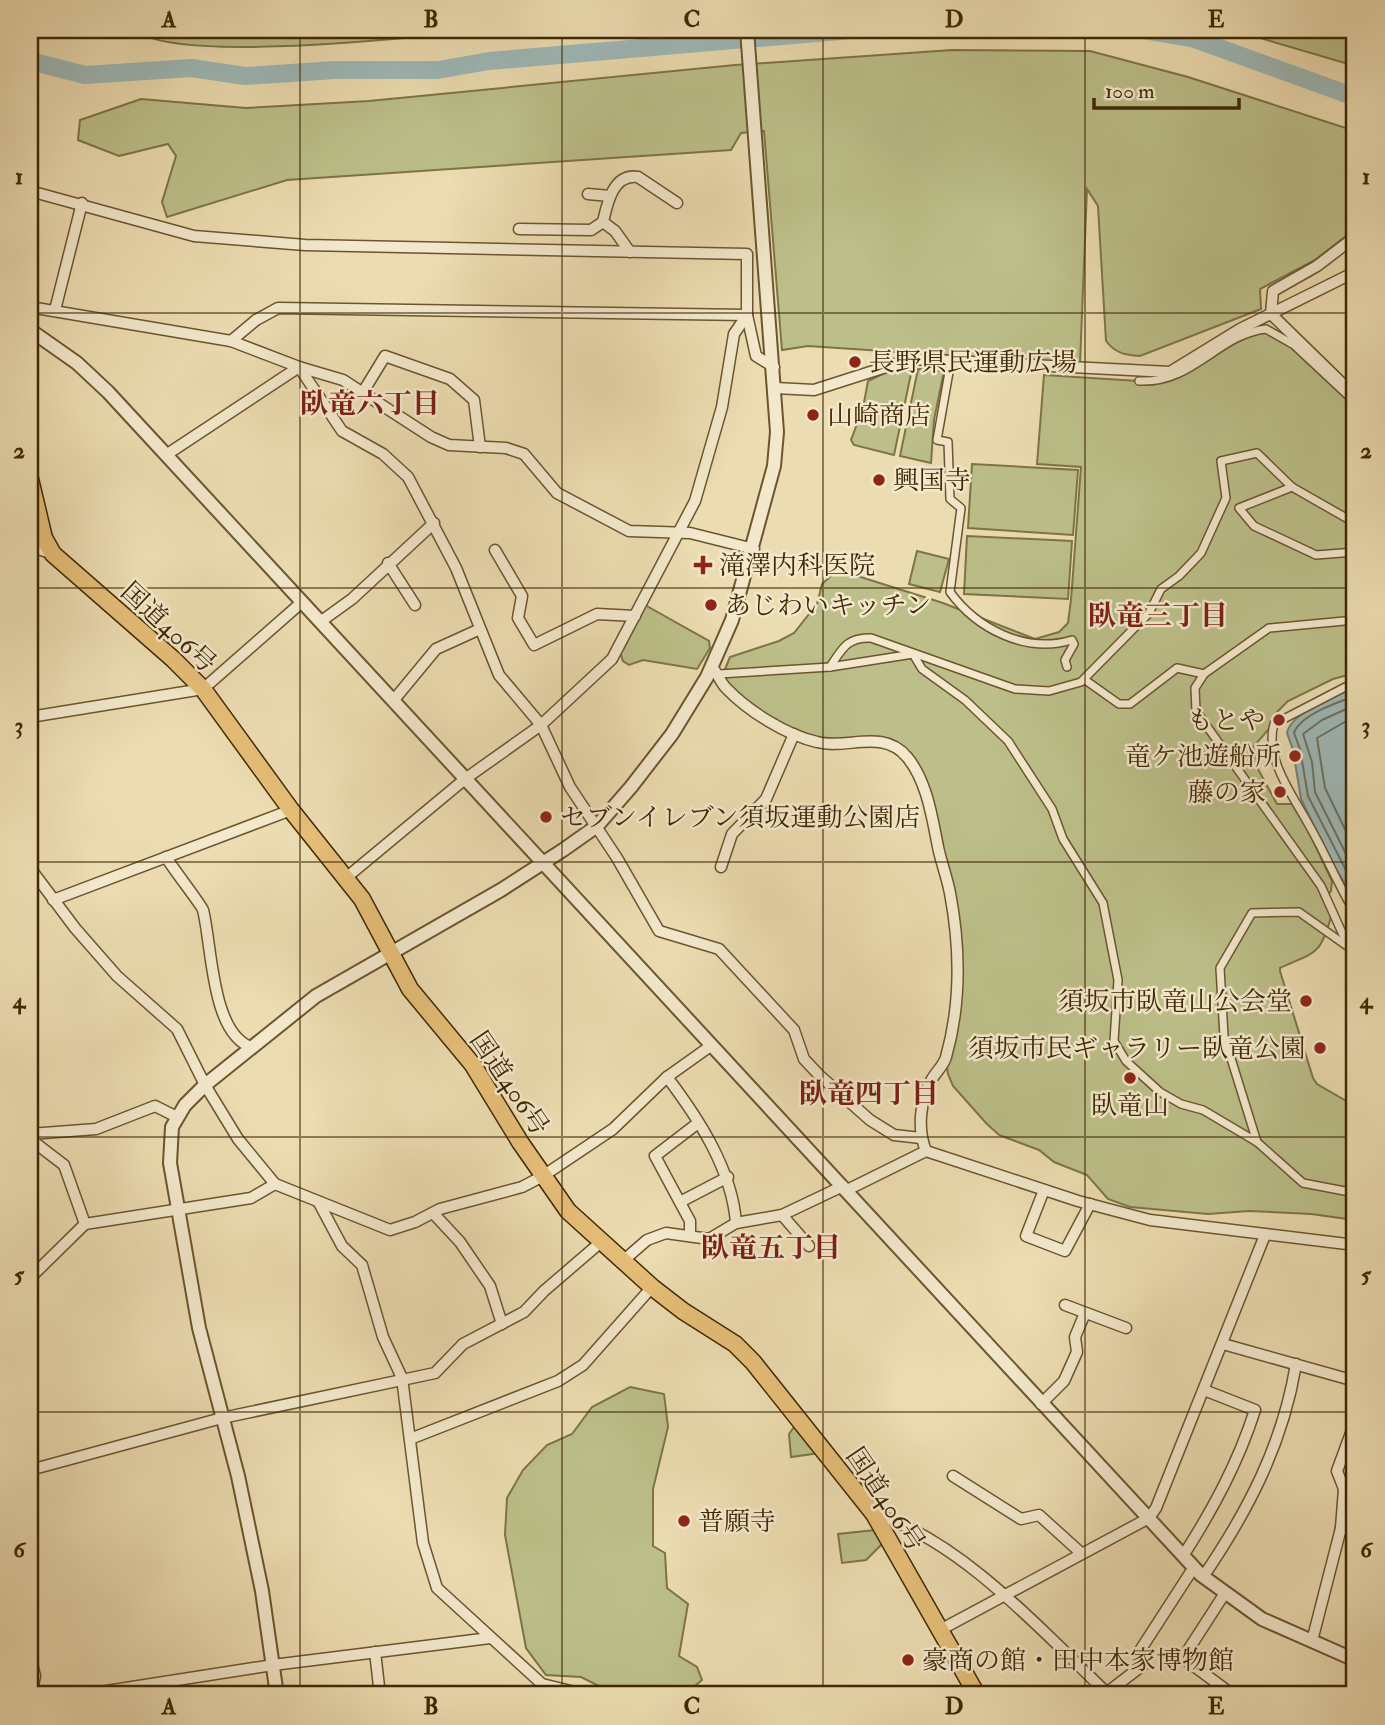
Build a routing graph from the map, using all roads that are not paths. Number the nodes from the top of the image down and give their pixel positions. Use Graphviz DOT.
graph roads {
  1 [pos="747,30"];
  2 [pos="30,191"];
  3 [pos="588,194"];
  4 [pos="610,196"];
  5 [pos="82,203"];
  6 [pos="677,203"];
  7 [pos="603,222"];
  8 [pos="519,229"];
  9 [pos="1355,237"];
  10 [pos="630,252"];
  11 [pos="1355,272"];
  12 [pos="30,307"];
  13 [pos="55,310"];
  14 [pos="1271,314"];
  15 [pos="747,316"];
  16 [pos="30,330"];
  17 [pos="231,341"];
  18 [pos="951,361"];
  19 [pos="299,367"];
  20 [pos="774,367"];
  21 [pos="1139,381"];
  22 [pos="775,388"];
  23 [pos="363,392"];
  24 [pos="1355,396"];
  25 [pos="1355,402"];
  26 [pos="480,447"];
  27 [pos="166,455"];
  28 [pos="30,479"];
  29 [pos="1292,487"];
  30 [pos="434,523"];
  31 [pos="1355,523"];
  32 [pos="677,533"];
  33 [pos="30,546"];
  34 [pos="754,549"];
  35 [pos="495,550"];
  36 [pos="1355,552"];
  37 [pos="54,554"];
  38 [pos="388,563"];
  39 [pos="301,603"];
  40 [pos="415,605"];
  41 [pos="635,616"];
  42 [pos="1355,620"];
  43 [pos="320,622"];
  44 [pos="480,629"];
  45 [pos="913,654"];
  46 [pos="830,667"];
  47 [pos="1067,667"];
  48 [pos="715,670"];
  49 [pos="1204,674"];
  50 [pos="1086,679"];
  51 [pos="1355,682"];
  52 [pos="203,690"];
  53 [pos="393,701"];
  54 [pos="30,718"];
  55 [pos="541,725"];
  56 [pos="794,734"];
  57 [pos="465,779"];
  58 [pos="290,810"];
  59 [pos="597,825"];
  60 [pos="166,857"];
  61 [pos="543,862"];
  62 [pos="721,867"];
  63 [pos="30,868"];
  64 [pos="347,877"];
  65 [pos="34,880"];
  66 [pos="53,900"];
  67 [pos="1355,913"];
  68 [pos="1355,934"];
  69 [pos="1348,946"];
  70 [pos="389,953"];
  71 [pos="712,1045"];
  72 [pos="251,1047"];
  73 [pos="667,1077"];
  74 [pos="205,1085"];
  75 [pos="177,1116"];
  76 [pos="698,1123"];
  77 [pos="30,1134"];
  78 [pos="921,1138"];
  79 [pos="30,1139"];
  80 [pos="1257,1142"];
  81 [pos="926,1151"];
  82 [pos="543,1176"];
  83 [pos="728,1177"];
  84 [pos="275,1184"];
  85 [pos="845,1188"];
  86 [pos="1044,1190"];
  87 [pos="1355,1193"];
  88 [pos="680,1202"];
  89 [pos="319,1203"];
  90 [pos="1090,1204"];
  91 [pos="178,1211"];
  92 [pos="433,1213"];
  93 [pos="782,1215"];
  94 [pos="736,1223"];
  95 [pos="85,1224"];
  96 [pos="1265,1235"];
  97 [pos="690,1236"];
  98 [pos="601,1242"];
  99 [pos="1355,1245"];
  100 [pos="808,1246"];
  101 [pos="624,1260"];
  102 [pos="30,1278"];
  103 [pos="652,1287"];
  104 [pos="1065,1305"];
  105 [pos="1085,1312"];
  106 [pos="502,1324"];
  107 [pos="1126,1328"];
  108 [pos="1223,1343"];
  109 [pos="1296,1364"];
  110 [pos="402,1378"];
  111 [pos="1355,1381"];
  112 [pos="1204,1390"];
  113 [pos="1041,1405"];
  114 [pos="222,1418"];
  115 [pos="1355,1422"];
  116 [pos="410,1438"];
  117 [pos="30,1470"];
  118 [pos="953,1476"];
  119 [pos="874,1514"];
  120 [pos="1149,1518"];
  121 [pos="1341,1528"];
  122 [pos="1355,1532"];
  123 [pos="1081,1553"];
  124 [pos="1183,1556"];
  125 [pos="1198,1572"];
  126 [pos="1225,1593"];
  127 [pos="1002,1597"];
  128 [pos="940,1630"];
  129 [pos="490,1638"];
  130 [pos="1312,1641"];
  131 [pos="375,1652"];
  132 [pos="30,1656"];
  133 [pos="1355,1660"];
  134 [pos="273,1665"];
  135 [pos="31,1695"];
  136 [pos="81,1695"];
  137 [pos="277,1695"];
  138 [pos="380,1695"];
  139 [pos="587,1695"];
  140 [pos="977,1695"];
  141 [pos="1107,1695"];
  142 [pos="1233,1695"];
  1 -- 20 [label="street"];
  2 -- 5 [label="street"];
  3 -- 4 [label="street"];
  4 -- 6 [label="street"];
  4 -- 7 [label="street"];
  5 -- 10 [label="street"];
  5 -- 13 [label="street"];
  7 -- 8 [label="street"];
  7 -- 10 [label="street"];
  9 -- 14 [label="street"];
  10 -- 15 [label="street"];
  11 -- 14 [label="street"];
  12 -- 13 [label="street"];
  13 -- 17 [label="street"];
  14 -- 18 [label="street"];
  14 -- 24 [label="street"];
  15 -- 17 [label="street"];
  15 -- 20 [label="street"];
  15 -- 32 [label="street"];
  16 -- 27 [label="street"];
  17 -- 19 [label="street"];
  18 -- 22 [label="street"];
  18 -- 47 [label="street"];
  19 -- 23 [label="street"];
  19 -- 27 [label="street"];
  19 -- 30 [label="street"];
  20 -- 22 [label="street"];
  21 -- 25 [label="street"];
  22 -- 34 [label="street"];
  23 -- 26 [label="street"];
  23 -- 26 [label="street"];
  26 -- 32 [label="street"];
  27 -- 39 [label="street"];
  28 -- 37 [label="highway, 国道406号"];
  29 -- 31 [label="street"];
  29 -- 36 [label="street"];
  29 -- 50 [label="street"];
  30 -- 38 [label="street"];
  30 -- 44 [label="street"];
  32 -- 34 [label="street"];
  32 -- 41 [label="street"];
  33 -- 37 [label="street"];
  34 -- 48 [label="street"];
  35 -- 41 [label="street"];
  37 -- 52 [label="highway, 国道406号"];
  38 -- 40 [label="street"];
  38 -- 43 [label="street"];
  39 -- 43 [label="street"];
  39 -- 52 [label="street"];
  41 -- 55 [label="street"];
  42 -- 49 [label="street"];
  43 -- 53 [label="street"];
  44 -- 53 [label="street"];
  44 -- 55 [label="street"];
  45 -- 46 [label="street"];
  45 -- 46 [label="street"];
  45 -- 50 [label="street"];
  45 -- 80 [label="street"];
  46 -- 48 [label="street"];
  48 -- 56 [label="street"];
  48 -- 59 [label="street"];
  49 -- 50 [label="street"];
  49 -- 69 [label="street"];
  51 -- 67 [label="street"];
  52 -- 54 [label="street"];
  52 -- 58 [label="highway, 国道406号"];
  53 -- 57 [label="street"];
  55 -- 57 [label="street"];
  55 -- 59 [label="street"];
  56 -- 62 [label="street"];
  56 -- 78 [label="street"];
  57 -- 61 [label="street"];
  57 -- 64 [label="street"];
  58 -- 60 [label="street"];
  58 -- 64 [label="highway, 国道406号"];
  59 -- 61 [label="street"];
  59 -- 78 [label="street"];
  60 -- 66 [label="street"];
  60 -- 72 [label="street"];
  61 -- 70 [label="street"];
  61 -- 71 [label="street"];
  63 -- 65 [label="street"];
  64 -- 70 [label="highway, 国道406号"];
  65 -- 66 [label="street"];
  66 -- 74 [label="street"];
  68 -- 69 [label="street"];
  69 -- 80 [label="street"];
  70 -- 72 [label="street"];
  70 -- 82 [label="highway, 国道406号"];
  71 -- 73 [label="street"];
  71 -- 85 [label="street"];
  72 -- 74 [label="street"];
  73 -- 76 [label="street"];
  73 -- 82 [label="street"];
  74 -- 75 [label="street"];
  74 -- 84 [label="street"];
  75 -- 77 [label="street"];
  75 -- 91 [label="street"];
  76 -- 83 [label="street"];
  76 -- 88 [label="street"];
  78 -- 81 [label="street"];
  79 -- 95 [label="street"];
  80 -- 87 [label="street"];
  81 -- 85 [label="street"];
  81 -- 86 [label="street"];
  82 -- 92 [label="street"];
  82 -- 98 [label="highway, 国道406号"];
  83 -- 88 [label="street"];
  83 -- 94 [label="street"];
  84 -- 89 [label="street"];
  84 -- 91 [label="street"];
  85 -- 93 [label="street"];
  85 -- 113 [label="street"];
  86 -- 90 [label="street"];
  86 -- 90 [label="street"];
  88 -- 97 [label="street"];
  89 -- 92 [label="street"];
  89 -- 110 [label="street"];
  90 -- 96 [label="street"];
  91 -- 95 [label="street"];
  91 -- 114 [label="street"];
  92 -- 106 [label="street"];
  93 -- 94 [label="street"];
  93 -- 100 [label="street"];
  94 -- 97 [label="street"];
  95 -- 102 [label="street"];
  96 -- 99 [label="street"];
  96 -- 108 [label="street"];
  97 -- 101 [label="street"];
  98 -- 101 [label="highway, 国道406号"];
  98 -- 106 [label="street"];
  101 -- 103 [label="highway, 国道406号"];
  103 -- 116 [label="street"];
  103 -- 119 [label="highway, 国道406号"];
  104 -- 105 [label="street"];
  105 -- 107 [label="street"];
  105 -- 113 [label="street"];
  106 -- 110 [label="street"];
  108 -- 109 [label="street"];
  108 -- 112 [label="street"];
  109 -- 111 [label="street"];
  109 -- 125 [label="street"];
  110 -- 114 [label="street"];
  110 -- 116 [label="street"];
  112 -- 120 [label="street"];
  112 -- 124 [label="street"];
  113 -- 120 [label="street"];
  114 -- 117 [label="street"];
  114 -- 134 [label="street"];
  115 -- 121 [label="street"];
  116 -- 129 [label="street"];
  118 -- 123 [label="street"];
  119 -- 127 [label="street"];
  119 -- 128 [label="highway, 国道406号"];
  120 -- 123 [label="street"];
  120 -- 124 [label="street"];
  121 -- 122 [label="street"];
  121 -- 130 [label="street"];
  123 -- 127 [label="street"];
  124 -- 125 [label="street"];
  125 -- 126 [label="street"];
  125 -- 141 [label="street"];
  126 -- 130 [label="street"];
  126 -- 142 [label="street"];
  127 -- 128 [label="street"];
  127 -- 141 [label="street"];
  128 -- 140 [label="highway, 国道406号"];
  129 -- 131 [label="street"];
  129 -- 139 [label="street"];
  130 -- 133 [label="street"];
  131 -- 134 [label="street"];
  131 -- 138 [label="street"];
  132 -- 135 [label="street"];
  134 -- 136 [label="street"];
  134 -- 137 [label="street"];
}
